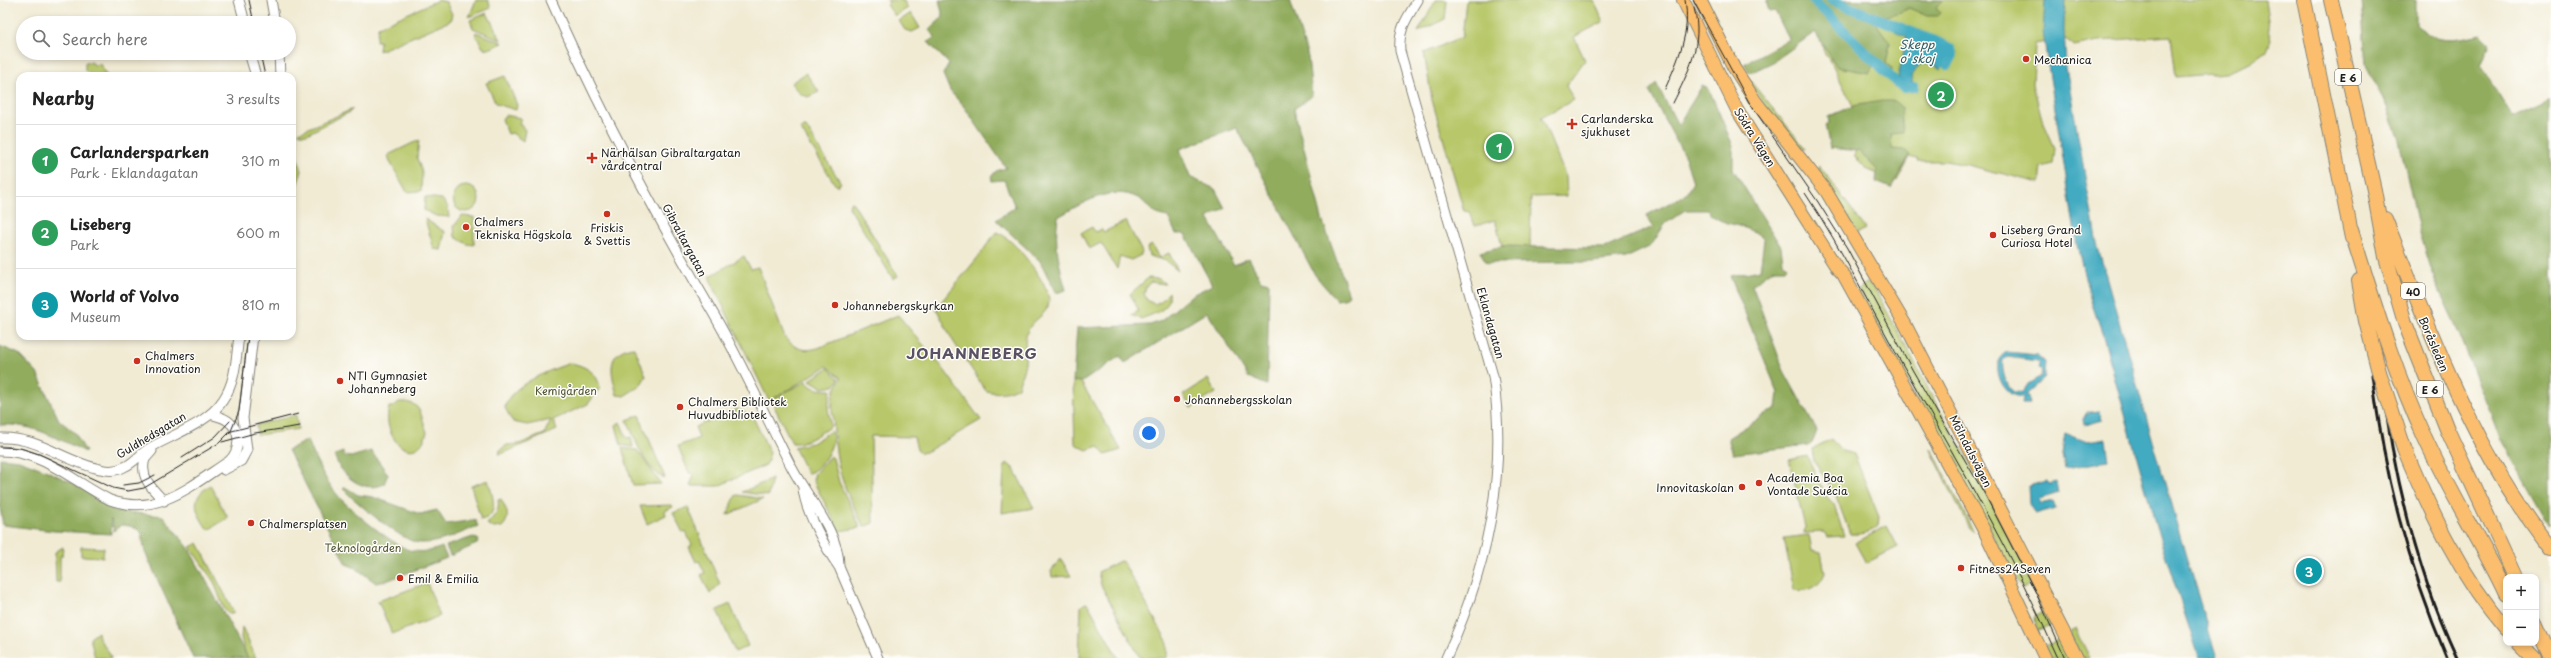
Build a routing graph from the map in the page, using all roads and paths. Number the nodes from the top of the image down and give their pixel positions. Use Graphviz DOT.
graph roads {
  1 [pos="235,0"];
  2 [pos="239,0"];
  3 [pos="271,0"];
  4 [pos="551,0"];
  5 [pos="1418,0"];
  6 [pos="1682,0"];
  7 [pos="1700,0"];
  8 [pos="2304,0"];
  9 [pos="2331,0"];
  10 [pos="238,16"];
  11 [pos="243,16"];
  12 [pos="274,16"];
  13 [pos="251,60"];
  14 [pos="279,60"];
  15 [pos="255,72"];
  16 [pos="280,72"];
  17 [pos="2374,190"];
  18 [pos="2351,230"];
  19 [pos="1859,246"];
  20 [pos="238,340"];
  21 [pos="253,340"];
  22 [pos="210,414"];
  23 [pos="0,438"];
  24 [pos="160,443"];
  25 [pos="0,451"];
  26 [pos="194,486"];
  27 [pos="164,501"];
  28 [pos="2551,549"];
  29 [pos="2514,574"];
  30 [pos="2503,588"];
  31 [pos="2503,625"];
  32 [pos="2539,631"];
  33 [pos="2522,646"];
  34 [pos="2530,646"];
  35 [pos="878,658"];
  36 [pos="1446,658"];
  37 [pos="2045,658"];
  38 [pos="2077,658"];
  39 [pos="2535,658"];
  40 [pos="2551,658"];
  1 -- 10 [label="street"];
  2 -- 11 [label="street"];
  3 -- 12 [label="street"];
  4 -- 35 [label="street, Gibraltargatan"];
  5 -- 36 [label="street, Eklandagatan"];
  6 -- 37 [label="main road, Södra Vägen"];
  7 -- 19 [label="main road, Södra Vägen"];
  8 -- 18 [label="highway, E 6"];
  9 -- 17 [label="highway, E 6"];
  13 -- 15 [label="street"];
  14 -- 16 [label="street"];
  17 -- 28 [label="highway, Boråsleden / 40"];
  17 -- 29 [label="highway, E 6"];
  18 -- 30 [label="highway, E 6"];
  18 -- 31 [label="highway, bridge"];
  19 -- 38 [label="main road, Mölndalsvägen"];
  20 -- 22 [label="street, Guldhedsgatan"];
  21 -- 26 [label="street"];
  22 -- 24 [label="street, Guldhedsgatan"];
  22 -- 26 [label="street"];
  23 -- 24 [label="street, Guldhedsgatan"];
  24 -- 27 [label="street"];
  25 -- 27 [label="street"];
  26 -- 27 [label="street"];
  32 -- 40 [label="highway"];
  33 -- 39 [label="highway"];
  34 -- 39 [label="highway"];
}
